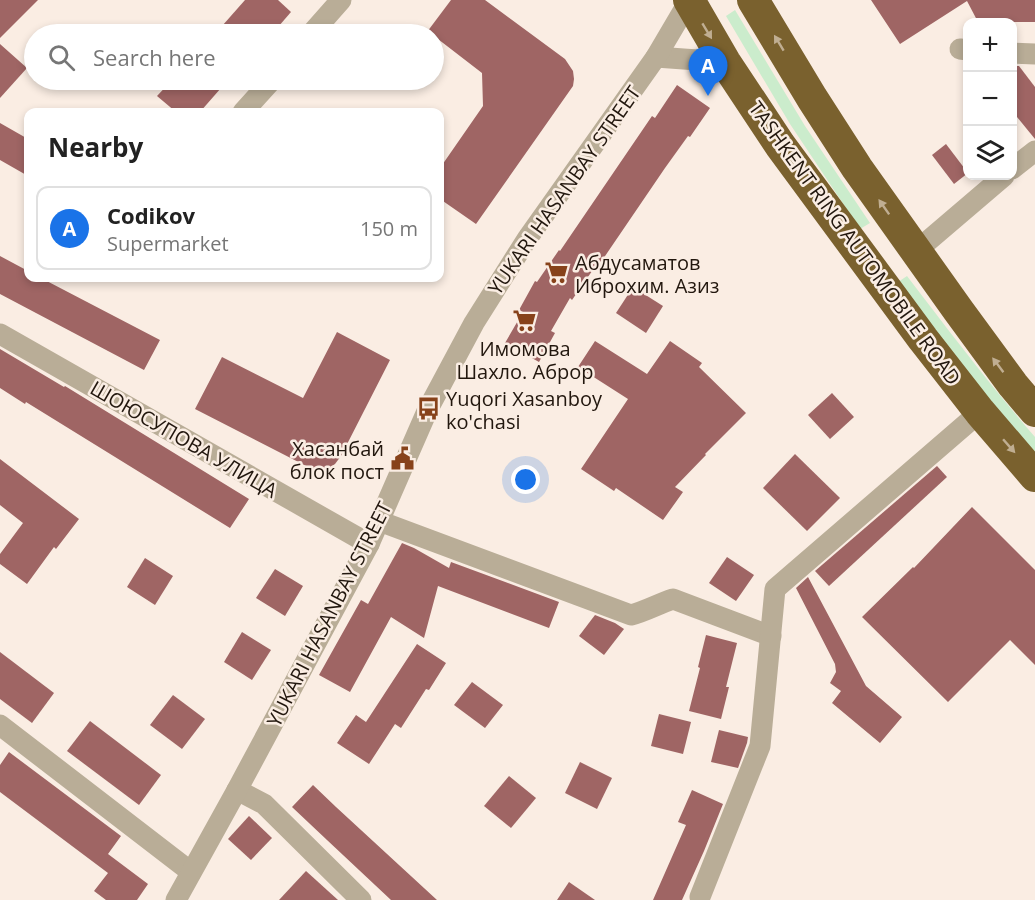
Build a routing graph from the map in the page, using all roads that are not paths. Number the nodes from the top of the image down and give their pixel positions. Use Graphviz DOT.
graph roads {
  1 [pos="341,0"];
  2 [pos="753,0"];
  3 [pos="689,1"];
  4 [pos="320,24"];
  5 [pos="1017,52"];
  6 [pos="1035,54"];
  7 [pos="657,57"];
  8 [pos="725,62"];
  9 [pos="263,90"];
  10 [pos="247,108"];
  11 [pos="1035,151"];
  12 [pos="1017,165"];
  13 [pos="998,180"];
  14 [pos="910,244"];
  15 [pos="867,263"];
  16 [pos="0,334"];
  17 [pos="1035,411"];
  18 [pos="980,412"];
  19 [pos="1035,476"];
  20 [pos="379,521"];
  21 [pos="369,544"];
  22 [pos="771,636"];
  23 [pos="0,725"];
  24 [pos="237,790"];
  25 [pos="191,872"];
  26 [pos="700,897"];
  27 [pos="176,900"];
  28 [pos="361,900"];
  1 -- 4 [label="street"];
  14 -- 2 [label="highway, one-way"];
  3 -- 7 [label="street, YUKARI HASANBAY STREET"];
  3 -- 8 [label="highway, TASHKENT RING AUTOMOBILE ROAD, one-way"];
  5 -- 6 [label="street"];
  7 -- 8 [label="street"];
  7 -- 20 [label="street, YUKARI HASANBAY STREET"];
  8 -- 15 [label="highway, TASHKENT RING AUTOMOBILE ROAD"];
  9 -- 10 [label="street"];
  11 -- 12 [label="street"];
  13 -- 14 [label="street"];
  14 -- 15 [label="highway"];
  17 -- 14 [label="highway, one-way"];
  15 -- 18 [label="highway, TASHKENT RING AUTOMOBILE ROAD"];
  16 -- 21 [label="street, ШОЮСУПОВА УЛИЦА"];
  18 -- 19 [label="highway, TASHKENT RING AUTOMOBILE ROAD, one-way"];
  18 -- 22 [label="street"];
  20 -- 21 [label="street, YUKARI HASANBAY STREET"];
  20 -- 22 [label="street"];
  21 -- 24 [label="street, YUKARI HASANBAY STREET"];
  22 -- 26 [label="street"];
  23 -- 25 [label="street"];
  24 -- 25 [label="street, YUKARI HASANBAY STREET"];
  24 -- 28 [label="street"];
  25 -- 27 [label="street, YUKARI HASANBAY STREET"];
}
